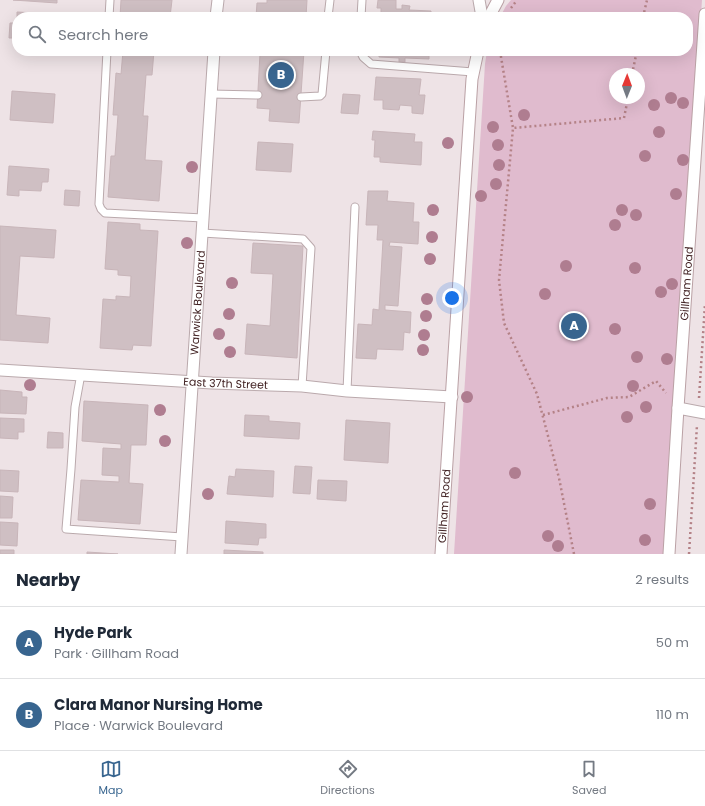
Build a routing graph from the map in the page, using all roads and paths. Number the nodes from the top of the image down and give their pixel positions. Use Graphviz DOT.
graph roads {
  1 [pos="110,0"];
  2 [pos="218,0"];
  3 [pos="330,0"];
  4 [pos="362,0"];
  5 [pos="479,0"];
  6 [pos="498,0"];
  7 [pos="647,0"];
  8 [pos="109,12"];
  9 [pos="217,12"];
  10 [pos="329,12"];
  11 [pos="361,12"];
  12 [pos="481,12"];
  13 [pos="492,12"];
  14 [pos="645,12"];
  15 [pos="705,14"];
  16 [pos="107,56"];
  17 [pos="214,56"];
  18 [pos="326,56"];
  19 [pos="362,56"];
  20 [pos="477,56"];
  21 [pos="501,56"];
  22 [pos="636,56"];
  23 [pos="703,67"];
  24 [pos="633,68"];
  25 [pos="473,72"];
  26 [pos="211,94"];
  27 [pos="258,95"];
  28 [pos="301,97"];
  29 [pos="627,104"];
  30 [pos="513,128"];
  31 [pos="355,207"];
  32 [pos="203,218"];
  33 [pos="202,233"];
  34 [pos="705,304"];
  35 [pos="0,370"];
  36 [pos="81,374"];
  37 [pos="656,381"];
  38 [pos="192,382"];
  39 [pos="302,386"];
  40 [pos="347,391"];
  41 [pos="452,397"];
  42 [pos="678,408"];
  43 [pos="702,413"];
  44 [pos="543,415"];
  45 [pos="182,537"];
  46 [pos="181,554"];
  47 [pos="441,554"];
  48 [pos="574,554"];
  49 [pos="669,554"];
  50 [pos="689,554"];
  1 -- 8 [label="lane"];
  2 -- 9 [label="main road"];
  3 -- 10 [label="lane"];
  4 -- 11 [label="lane"];
  5 -- 12 [label="main road"];
  6 -- 13 [label="main road"];
  7 -- 14 [label="path"];
  15 -- 23 [label="main road, Gillham Road"];
  16 -- 32 [label="lane"];
  17 -- 26 [label="main road, Warwick Boulevard"];
  18 -- 28 [label="lane"];
  19 -- 25 [label="lane"];
  20 -- 25 [label="main road, Gillham Road"];
  21 -- 30 [label="path"];
  22 -- 24 [label="path"];
  23 -- 42 [label="main road, Gillham Road"];
  25 -- 41 [label="main road, Gillham Road"];
  26 -- 27 [label="lane"];
  26 -- 32 [label="main road, Warwick Boulevard"];
  29 -- 30 [label="path"];
  30 -- 44 [label="path"];
  31 -- 40 [label="lane"];
  32 -- 33 [label="main road, Warwick Boulevard"];
  33 -- 38 [label="main road, Warwick Boulevard"];
  33 -- 39 [label="lane"];
  34 -- 43 [label="path"];
  35 -- 36 [label="main road, East 37th Street"];
  36 -- 38 [label="main road, East 37th Street"];
  36 -- 45 [label="lane"];
  37 -- 44 [label="path"];
  38 -- 39 [label="main road, East 37th Street"];
  38 -- 45 [label="main road, Warwick Boulevard"];
  39 -- 40 [label="main road, East 37th Street"];
  40 -- 41 [label="main road, East 37th Street"];
  41 -- 47 [label="main road, Gillham Road"];
  42 -- 43 [label="main road"];
  42 -- 49 [label="main road, Gillham Road"];
  43 -- 50 [label="path"];
  44 -- 48 [label="path"];
  45 -- 46 [label="main road, Warwick Boulevard"];
}
